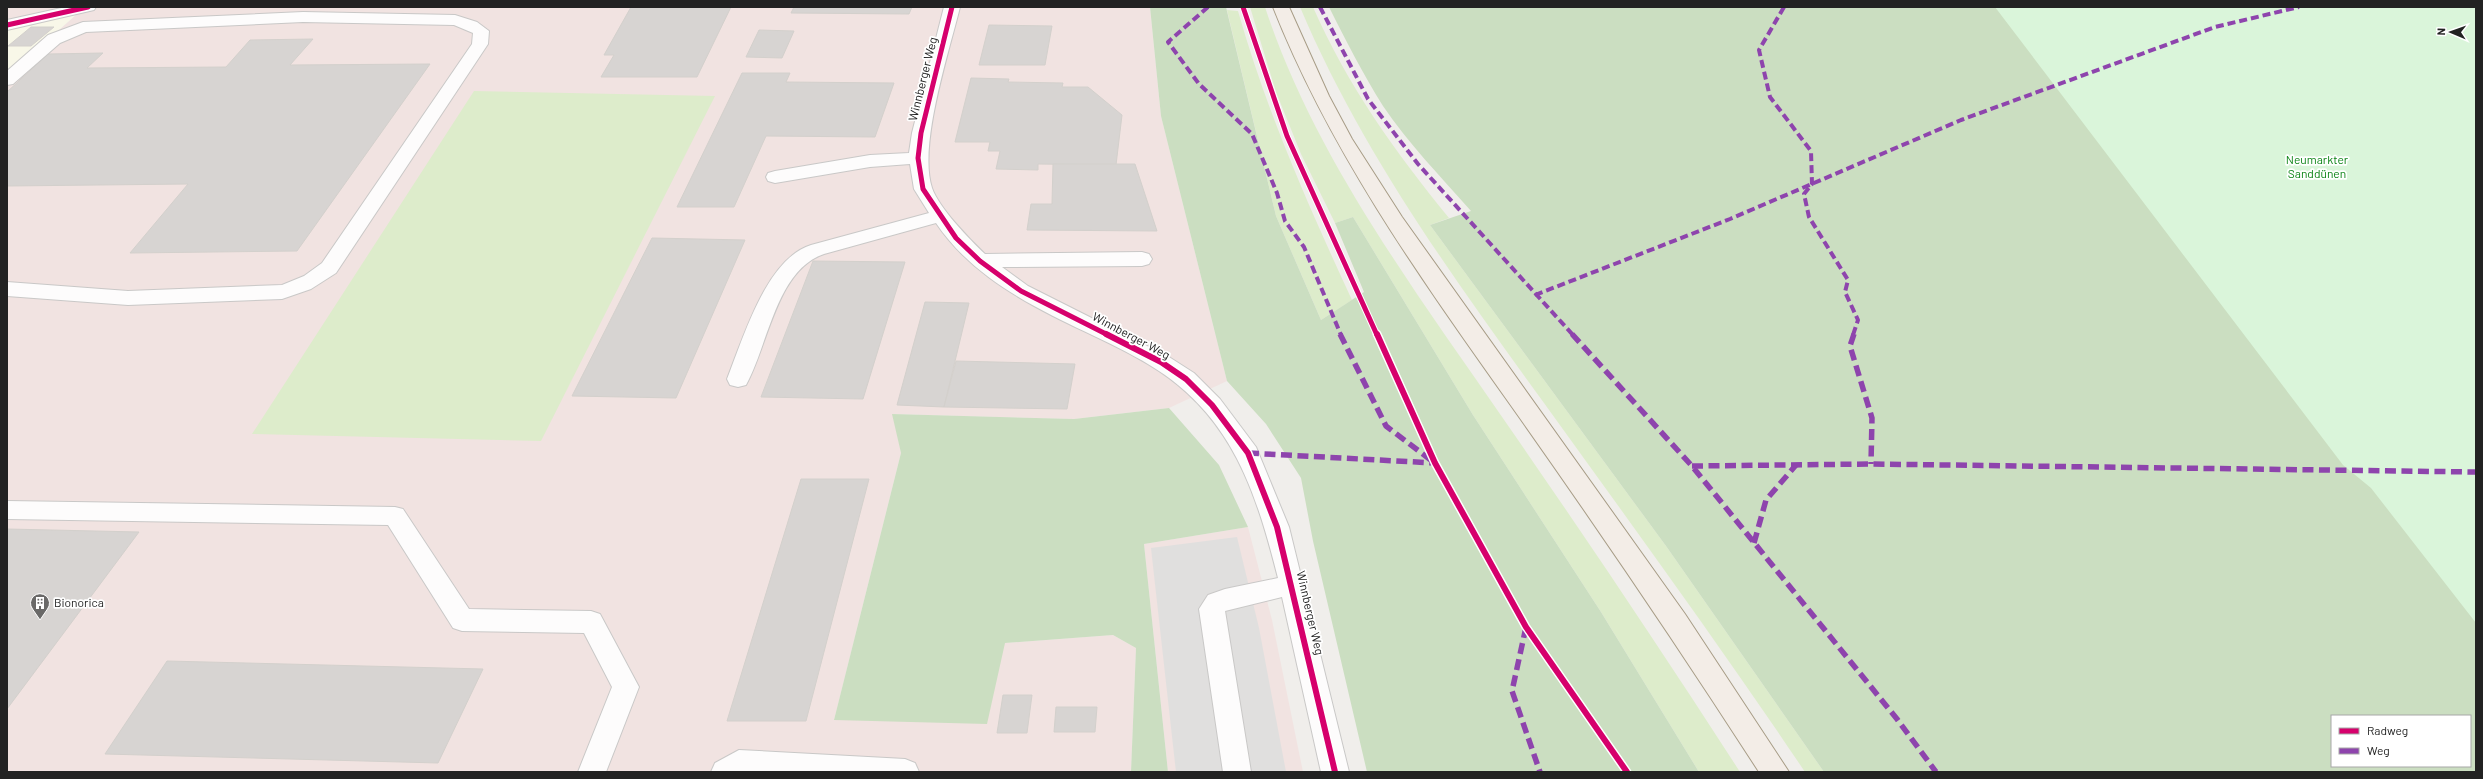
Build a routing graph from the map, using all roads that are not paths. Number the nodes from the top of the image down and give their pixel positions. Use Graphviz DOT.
graph roads {
  1 [pos="88,7"];
  2 [pos="952,7"];
  3 [pos="1281,7"];
  4 [pos="308,12"];
  5 [pos="24,21"];
  6 [pos="7,25"];
  7 [pos="7,36"];
  8 [pos="7,80"];
  9 [pos="918,158"];
  10 [pos="775,177"];
  11 [pos="939,216"];
  12 [pos="1142,259"];
  13 [pos="980,261"];
  14 [pos="7,289"];
  15 [pos="738,379"];
  16 [pos="7,510"];
  17 [pos="1292,586"];
  18 [pos="592,772"];
  19 [pos="725,772"];
  20 [pos="905,772"];
  21 [pos="1237,772"];
  22 [pos="1335,772"];
  23 [pos="1775,772"];
  1 -- 5 [label="street"];
  2 -- 9 [label="street, Winnberger Weg"];
  3 -- 23 [label="main road"];
  4 -- 8 [label="street"];
  4 -- 14 [label="street"];
  5 -- 6 [label="street"];
  5 -- 7 [label="street"];
  9 -- 10 [label="street"];
  9 -- 11 [label="street, Winnberger Weg"];
  11 -- 13 [label="street, Winnberger Weg"];
  11 -- 15 [label="street"];
  12 -- 13 [label="street"];
  13 -- 17 [label="street, Winnberger Weg"];
  16 -- 18 [label="street"];
  17 -- 21 [label="street"];
  17 -- 22 [label="street, Winnberger Weg"];
  19 -- 20 [label="street"];
}
